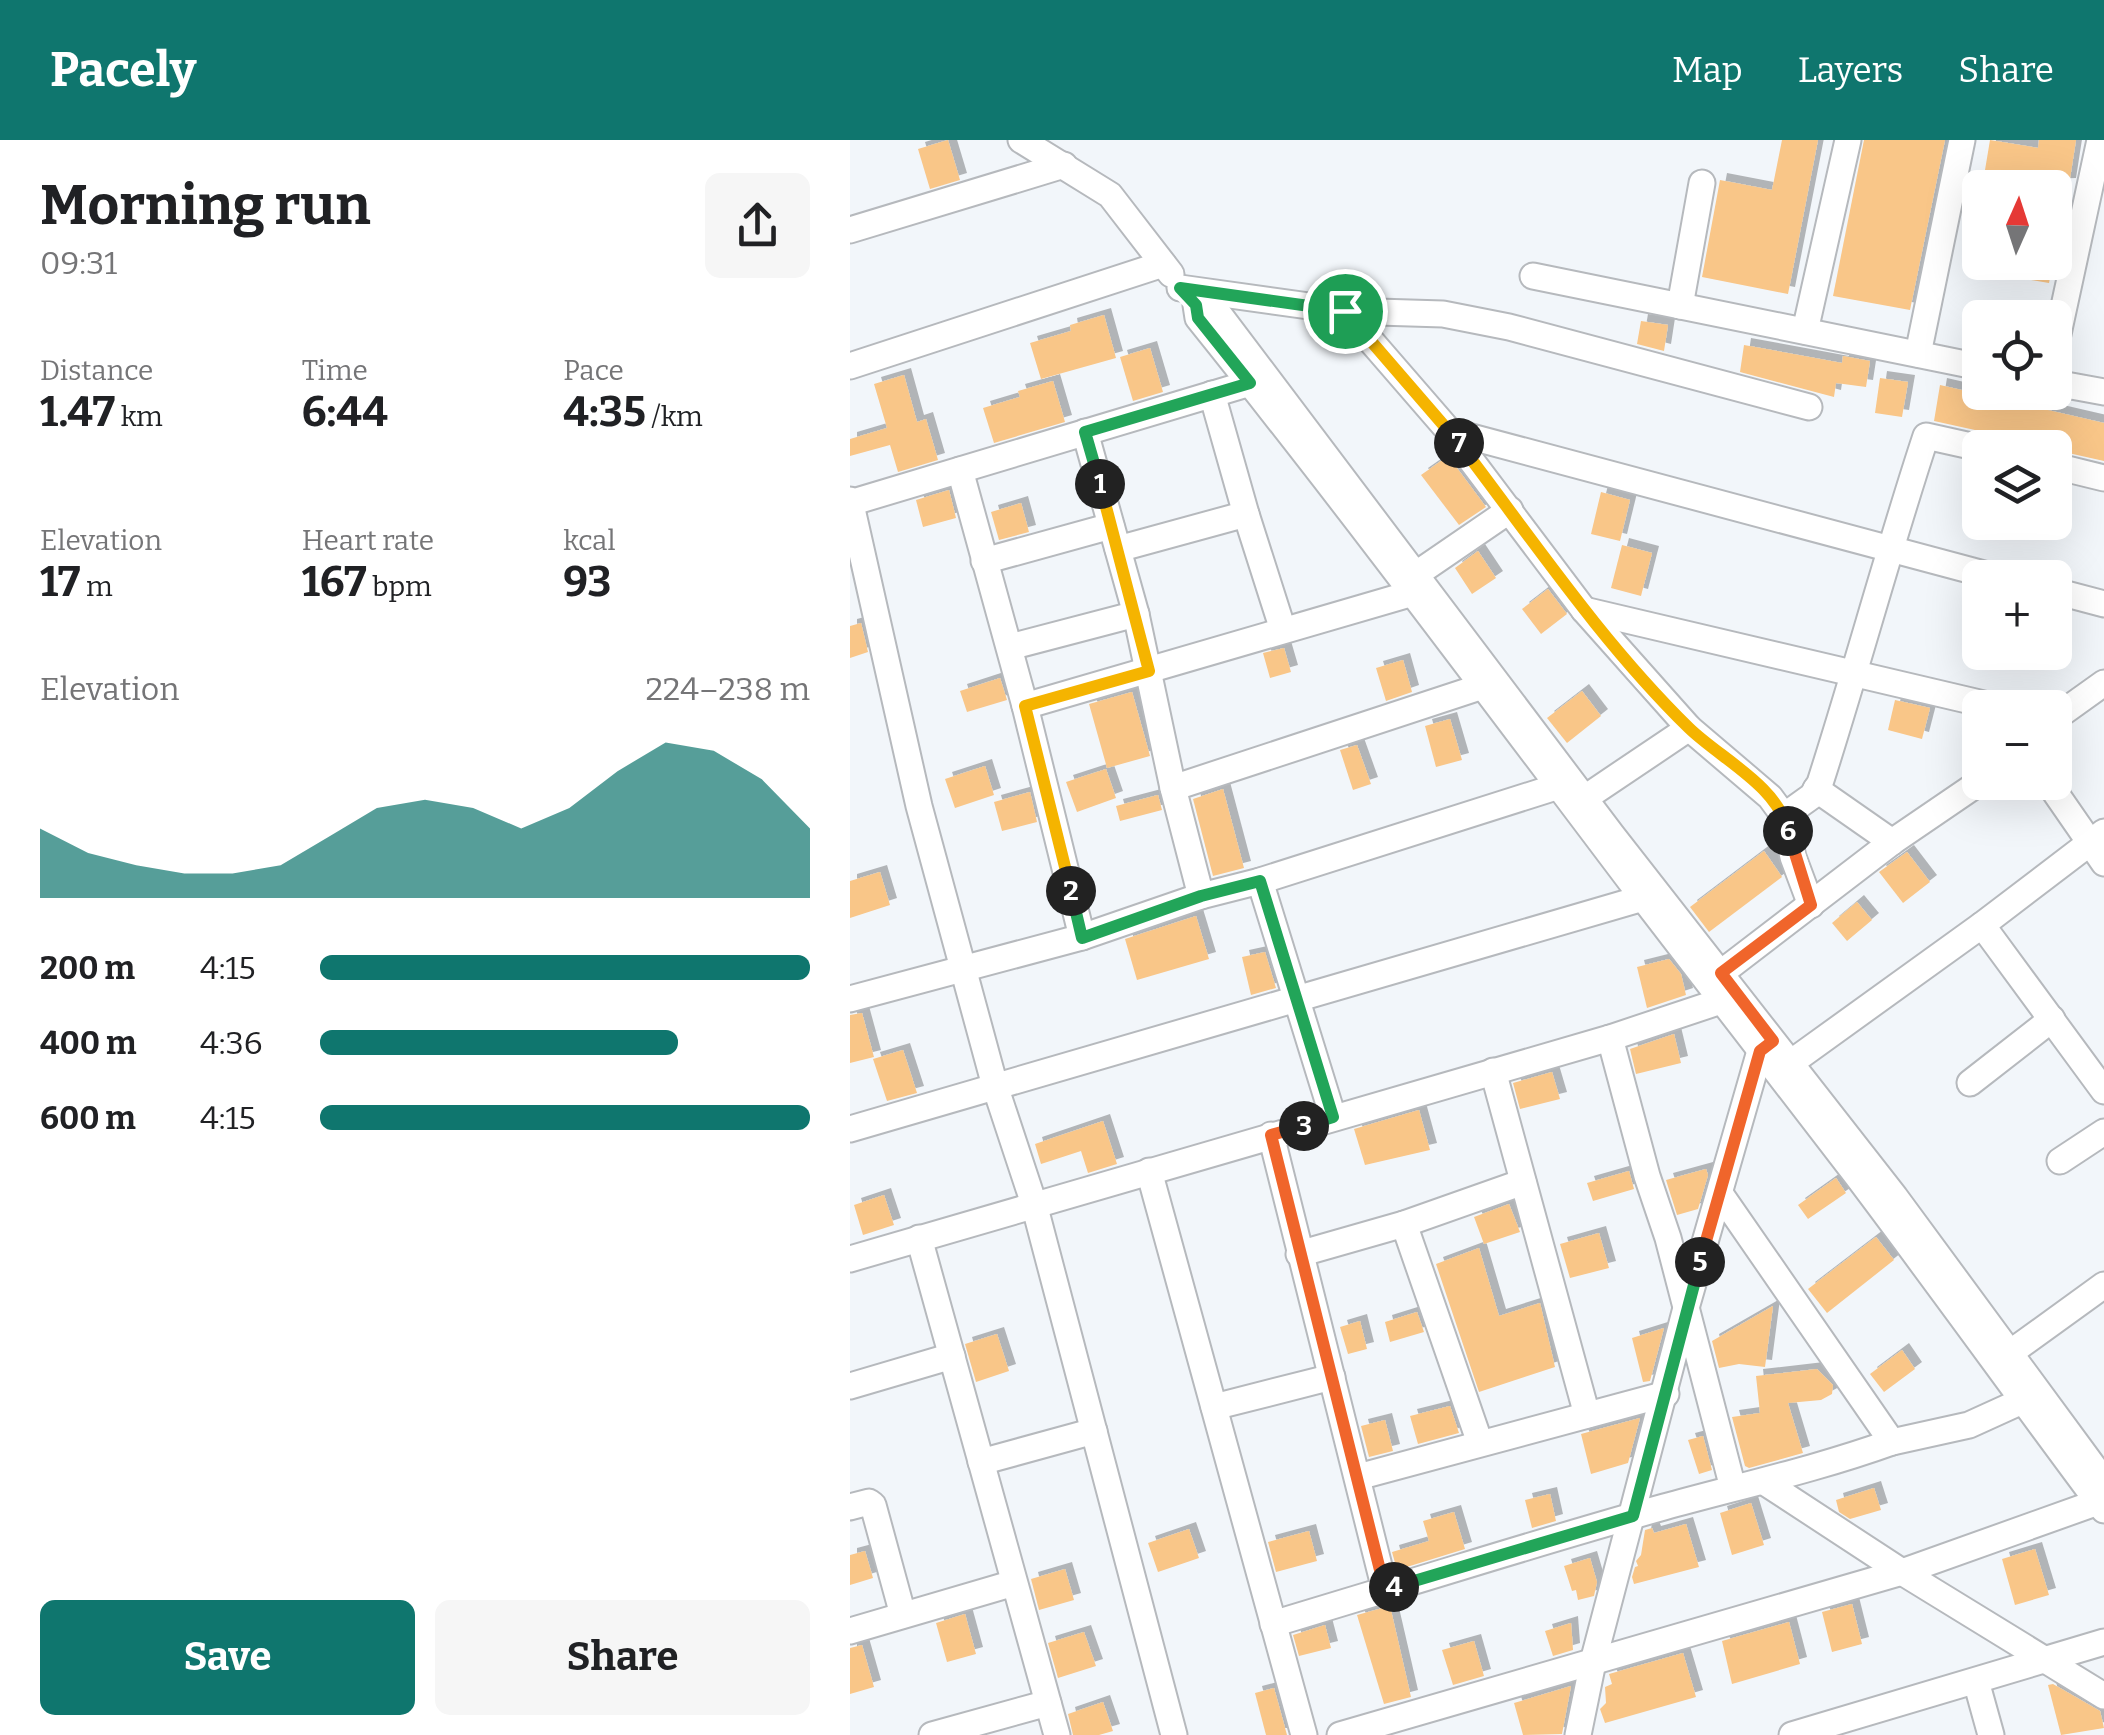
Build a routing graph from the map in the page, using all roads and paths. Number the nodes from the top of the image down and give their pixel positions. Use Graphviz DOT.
graph roads {
  1 [pos="1021,140"];
  2 [pos="1848,140"];
  3 [pos="1962,140"];
  4 [pos="2100,140"];
  5 [pos="1064,165"];
  6 [pos="1702,182"];
  7 [pos="850,230"];
  8 [pos="1163,264"];
  9 [pos="1533,276"];
  10 [pos="1188,297"];
  11 [pos="2065,300"];
  12 [pos="1680,306"];
  13 [pos="1345,311"];
  14 [pos="1805,332"];
  15 [pos="1918,354"];
  16 [pos="1962,363"];
  17 [pos="850,366"];
  18 [pos="1250,383"];
  19 [pos="2072,385"];
  20 [pos="2104,392"];
  21 [pos="1212,394"];
  22 [pos="1810,407"];
  23 [pos="1449,430"];
  24 [pos="1085,432"];
  25 [pos="1962,444"];
  26 [pos="960,470"];
  27 [pos="2072,470"];
  28 [pos="2104,478"];
  29 [pos="850,502"];
  30 [pos="1510,510"];
  31 [pos="1246,514"];
  32 [pos="1114,538"];
  33 [pos="1888,550"];
  34 [pos="984,562"];
  35 [pos="1962,569"];
  36 [pos="1414,584"];
  37 [pos="2072,596"];
  38 [pos="2104,604"];
  39 [pos="1584,610"];
  40 [pos="1136,614"];
  41 [pos="1283,630"];
  42 [pos="1010,647"];
  43 [pos="1149,671"];
  44 [pos="1855,672"];
  45 [pos="2104,683"];
  46 [pos="1484,686"];
  47 [pos="1962,698"];
  48 [pos="1025,706"];
  49 [pos="2072,706"];
  50 [pos="1689,728"];
  51 [pos="1559,786"];
  52 [pos="1173,788"];
  53 [pos="1816,790"];
  54 [pos="1962,794"];
  55 [pos="1584,798"];
  56 [pos="2062,800"];
  57 [pos="1784,816"];
  58 [pos="1892,842"];
  59 [pos="2099,846"];
  60 [pos="1260,881"];
  61 [pos="1201,896"];
  62 [pos="1642,898"];
  63 [pos="1811,905"];
  64 [pos="1982,925"];
  65 [pos="1082,938"];
  66 [pos="964,968"];
  67 [pos="1721,973"];
  68 [pos="851,993"];
  69 [pos="1297,998"];
  70 [pos="1724,1000"];
  71 [pos="2052,1019"];
  72 [pos="1610,1038"];
  73 [pos="1767,1046"];
  74 [pos="1784,1068"];
  75 [pos="1493,1071"];
  76 [pos="1970,1083"];
  77 [pos="995,1086"];
  78 [pos="2104,1090"];
  79 [pos="1333,1117"];
  80 [pos="850,1129"];
  81 [pos="2104,1132"];
  82 [pos="1271,1135"];
  83 [pos="2060,1161"];
  84 [pos="1149,1171"];
  85 [pos="1522,1182"];
  86 [pos="1721,1195"];
  87 [pos="1034,1204"];
  88 [pos="1404,1224"];
  89 [pos="919,1238"];
  90 [pos="1299,1254"];
  91 [pos="850,1259"];
  92 [pos="2104,1284"];
  93 [pos="1686,1308"];
  94 [pos="2010,1354"];
  95 [pos="952,1356"];
  96 [pos="1332,1377"];
  97 [pos="850,1386"];
  98 [pos="1666,1394"];
  99 [pos="2024,1400"];
  100 [pos="1214,1407"];
  101 [pos="1588,1415"];
  102 [pos="1094,1431"];
  103 [pos="1892,1442"];
  104 [pos="1480,1443"];
  105 [pos="981,1462"];
  106 [pos="1358,1477"];
  107 [pos="1766,1482"];
  108 [pos="1733,1488"];
  109 [pos="2102,1498"];
  110 [pos="850,1507"];
  111 [pos="1633,1516"];
  112 [pos="1902,1572"];
  113 [pos="1014,1583"];
  114 [pos="1385,1590"];
  115 [pos="903,1615"];
  116 [pos="1273,1624"];
  117 [pos="850,1630"];
  118 [pos="2104,1642"];
  119 [pos="2048,1658"];
  120 [pos="1593,1662"];
  121 [pos="1976,1680"];
  122 [pos="2104,1697"];
  123 [pos="1048,1702"];
  124 [pos="1869,1724"];
  125 [pos="932,1735"];
  126 [pos="1056,1735"];
  127 [pos="1174,1735"];
  128 [pos="1304,1735"];
  129 [pos="1340,1735"];
  130 [pos="1578,1735"];
  131 [pos="1792,1735"];
  132 [pos="1992,1735"];
  1 -- 5 [label="street"];
  2 -- 14 [label="street"];
  3 -- 15 [label="street"];
  4 -- 11 [label="street"];
  5 -- 7 [label="street"];
  5 -- 8 [label="street"];
  6 -- 12 [label="street"];
  8 -- 10 [label="street"];
  8 -- 17 [label="street"];
  9 -- 12 [label="street"];
  10 -- 13 [label="street"];
  10 -- 18 [label="street"];
  10 -- 36 [label="street"];
  12 -- 14 [label="street"];
  13 -- 22 [label="street"];
  13 -- 23 [label="street"];
  14 -- 15 [label="street"];
  15 -- 16 [label="street"];
  18 -- 21 [label="street"];
  18 -- 36 [label="street"];
  19 -- 20 [label="street"];
  21 -- 24 [label="street"];
  21 -- 31 [label="street"];
  23 -- 30 [label="street"];
  23 -- 33 [label="street"];
  24 -- 26 [label="street"];
  24 -- 32 [label="street"];
  25 -- 33 [label="street"];
  26 -- 29 [label="street"];
  26 -- 34 [label="street"];
  27 -- 28 [label="street"];
  29 -- 66 [label="street"];
  30 -- 36 [label="street"];
  30 -- 39 [label="street"];
  31 -- 32 [label="street"];
  31 -- 41 [label="street"];
  32 -- 34 [label="street"];
  32 -- 40 [label="street"];
  33 -- 35 [label="street"];
  33 -- 44 [label="street"];
  34 -- 42 [label="street"];
  36 -- 41 [label="street"];
  36 -- 46 [label="street"];
  36 -- 55 [label="street"];
  37 -- 38 [label="street"];
  39 -- 44 [label="street"];
  39 -- 50 [label="street"];
  40 -- 42 [label="street"];
  40 -- 43 [label="street"];
  41 -- 43 [label="street"];
  42 -- 48 [label="street"];
  43 -- 48 [label="street"];
  43 -- 52 [label="street"];
  44 -- 47 [label="street"];
  44 -- 53 [label="street"];
  45 -- 49 [label="street"];
  46 -- 51 [label="street"];
  46 -- 52 [label="street"];
  48 -- 65 [label="street"];
  50 -- 55 [label="street"];
  50 -- 57 [label="street"];
  51 -- 60 [label="street"];
  51 -- 62 [label="street"];
  52 -- 61 [label="street"];
  53 -- 57 [label="street"];
  53 -- 58 [label="street"];
  54 -- 58 [label="street"];
  55 -- 67 [label="street"];
  56 -- 59 [label="street"];
  57 -- 63 [label="street"];
  58 -- 63 [label="street"];
  59 -- 64 [label="street"];
  60 -- 61 [label="street"];
  60 -- 69 [label="street"];
  61 -- 65 [label="street"];
  62 -- 69 [label="street"];
  62 -- 70 [label="street"];
  63 -- 67 [label="street"];
  64 -- 71 [label="street"];
  64 -- 74 [label="street"];
  65 -- 66 [label="street"];
  66 -- 68 [label="street"];
  66 -- 77 [label="street"];
  67 -- 73 [label="street"];
  69 -- 77 [label="street"];
  69 -- 79 [label="street"];
  70 -- 72 [label="street"];
  70 -- 73 [label="street"];
  71 -- 76 [label="street"];
  71 -- 78 [label="street"];
  72 -- 75 [label="street"];
  72 -- 93 [label="street"];
  73 -- 74 [label="street"];
  73 -- 86 [label="street"];
  74 -- 94 [label="street"];
  74 -- 99 [label="street"];
  75 -- 79 [label="street"];
  75 -- 85 [label="street"];
  77 -- 80 [label="street"];
  77 -- 87 [label="street"];
  79 -- 82 [label="street"];
  81 -- 83 [label="street"];
  82 -- 84 [label="street"];
  82 -- 90 [label="street"];
  84 -- 87 [label="street"];
  84 -- 100 [label="street"];
  85 -- 88 [label="street"];
  85 -- 101 [label="street"];
  86 -- 93 [label="street"];
  86 -- 103 [label="street"];
  87 -- 89 [label="street"];
  87 -- 102 [label="street"];
  88 -- 90 [label="street"];
  88 -- 104 [label="street"];
  89 -- 91 [label="street"];
  89 -- 95 [label="street"];
  90 -- 96 [label="street"];
  92 -- 94 [label="street"];
  93 -- 98 [label="street"];
  93 -- 108 [label="street"];
  94 -- 109 [label="street"];
  95 -- 97 [label="street"];
  95 -- 105 [label="street"];
  96 -- 100 [label="street"];
  96 -- 106 [label="street"];
  98 -- 101 [label="street"];
  98 -- 111 [label="street"];
  99 -- 103 [label="street"];
  99 -- 109 [label="street"];
  100 -- 116 [label="street"];
  101 -- 104 [label="street"];
  102 -- 105 [label="street"];
  102 -- 127 [label="street"];
  103 -- 107 [label="street"];
  104 -- 106 [label="street"];
  105 -- 113 [label="street"];
  106 -- 114 [label="street"];
  107 -- 108 [label="street"];
  107 -- 112 [label="street"];
  108 -- 111 [label="street"];
  109 -- 112 [label="street"];
  110 -- 115 [label="street"];
  111 -- 114 [label="street"];
  111 -- 120 [label="street"];
  112 -- 119 [label="street"];
  112 -- 120 [label="street"];
  113 -- 115 [label="street"];
  113 -- 123 [label="street"];
  114 -- 116 [label="street"];
  115 -- 117 [label="street"];
  116 -- 128 [label="street"];
  118 -- 119 [label="street"];
  119 -- 121 [label="street"];
  119 -- 122 [label="street"];
  120 -- 129 [label="street"];
  120 -- 130 [label="street"];
  121 -- 124 [label="street"];
  121 -- 132 [label="street"];
  123 -- 125 [label="street"];
  123 -- 126 [label="street"];
  124 -- 131 [label="street"];
}
